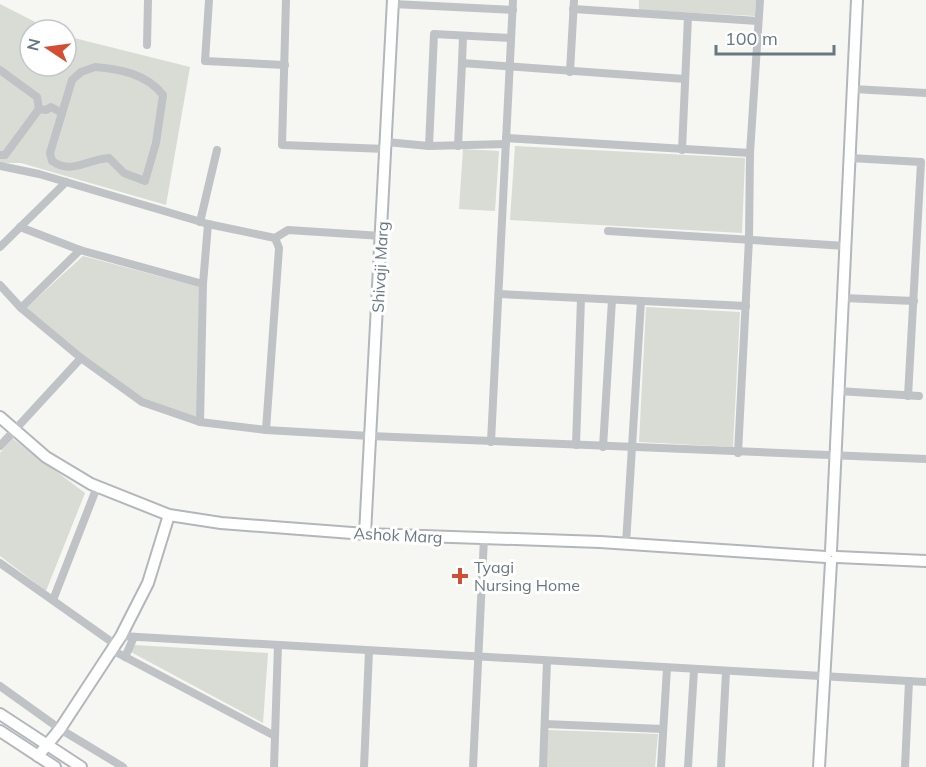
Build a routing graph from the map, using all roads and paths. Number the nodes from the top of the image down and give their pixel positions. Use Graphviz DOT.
graph roads {
  1 [pos="148,0"];
  2 [pos="209,0"];
  3 [pos="286,0"];
  4 [pos="513,0"];
  5 [pos="574,0"];
  6 [pos="760,0"];
  7 [pos="857,0"];
  8 [pos="393,2"];
  9 [pos="455,3"];
  10 [pos="573,9"];
  11 [pos="513,10"];
  12 [pos="688,17"];
  13 [pos="758,21"];
  14 [pos="464,36"];
  15 [pos="512,38"];
  16 [pos="147,45"];
  17 [pos="462,63"];
  18 [pos="285,65"];
  19 [pos="510,68"];
  20 [pos="0,70"];
  21 [pos="570,72"];
  22 [pos="685,79"];
  23 [pos="853,89"];
  24 [pos="926,93"];
  25 [pos="39,109"];
  26 [pos="62,113"];
  27 [pos="506,141"];
  28 [pos="386,145"];
  29 [pos="429,146"];
  30 [pos="458,146"];
  31 [pos="217,150"];
  32 [pos="682,150"];
  33 [pos="750,153"];
  34 [pos="0,155"];
  35 [pos="850,158"];
  36 [pos="924,162"];
  37 [pos="0,166"];
  38 [pos="66,182"];
  39 [pos="204,223"];
  40 [pos="20,227"];
  41 [pos="608,231"];
  42 [pos="382,236"];
  43 [pos="275,238"];
  44 [pos="749,239"];
  45 [pos="846,246"];
  46 [pos="0,247"];
  47 [pos="80,250"];
  48 [pos="203,284"];
  49 [pos="0,285"];
  50 [pos="498,294"];
  51 [pos="581,298"];
  52 [pos="843,298"];
  53 [pos="612,300"];
  54 [pos="641,301"];
  55 [pos="914,301"];
  56 [pos="746,306"];
  57 [pos="21,308"];
  58 [pos="81,358"];
  59 [pos="838,391"];
  60 [pos="908,396"];
  61 [pos="919,396"];
  62 [pos="0,417"];
  63 [pos="200,422"];
  64 [pos="14,429"];
  65 [pos="266,430"];
  66 [pos="370,436"];
  67 [pos="491,442"];
  68 [pos="0,446"];
  69 [pos="576,446"];
  70 [pos="603,447"];
  71 [pos="632,448"];
  72 [pos="738,453"];
  73 [pos="835,456"];
  74 [pos="926,459"];
  75 [pos="97,487"];
  76 [pos="169,515"];
  77 [pos="365,534"];
  78 [pos="484,538"];
  79 [pos="626,544"];
  80 [pos="831,557"];
  81 [pos="926,561"];
  82 [pos="0,563"];
  83 [pos="53,600"];
  84 [pos="134,637"];
  85 [pos="116,644"];
  86 [pos="278,645"];
  87 [pos="369,651"];
  88 [pos="125,657"];
  89 [pos="478,657"];
  90 [pos="547,661"];
  91 [pos="668,668"];
  92 [pos="694,670"];
  93 [pos="726,672"];
  94 [pos="824,678"];
  95 [pos="909,681"];
  96 [pos="926,682"];
  97 [pos="0,686"];
  98 [pos="0,714"];
  99 [pos="545,724"];
  100 [pos="60,729"];
  101 [pos="663,729"];
  102 [pos="0,730"];
  103 [pos="275,736"];
  104 [pos="45,745"];
  105 [pos="38,756"];
  106 [pos="55,767"];
  107 [pos="81,767"];
  108 [pos="123,767"];
  109 [pos="274,767"];
  110 [pos="364,767"];
  111 [pos="473,767"];
  112 [pos="543,767"];
  113 [pos="661,767"];
  114 [pos="688,767"];
  115 [pos="721,767"];
  116 [pos="819,767"];
  117 [pos="905,767"];
  1 -- 16 [label="street"];
  2 -- 18 [label="street"];
  3 -- 18 [label="street"];
  4 -- 11 [label="street"];
  5 -- 10 [label="street"];
  6 -- 13 [label="street"];
  7 -- 23 [label="street"];
  8 -- 9 [label="street"];
  8 -- 28 [label="street, Shivaji Marg"];
  9 -- 11 [label="street"];
  10 -- 12 [label="street"];
  10 -- 21 [label="street"];
  11 -- 15 [label="street"];
  12 -- 13 [label="street"];
  12 -- 22 [label="street"];
  13 -- 33 [label="street"];
  14 -- 15 [label="street"];
  14 -- 17 [label="street"];
  14 -- 29 [label="street"];
  15 -- 19 [label="street"];
  17 -- 19 [label="street"];
  17 -- 30 [label="street"];
  18 -- 28 [label="street"];
  19 -- 21 [label="street"];
  19 -- 27 [label="street"];
  20 -- 25 [label="street"];
  21 -- 22 [label="street"];
  22 -- 32 [label="street"];
  23 -- 24 [label="street"];
  23 -- 35 [label="street"];
  25 -- 26 [label="street"];
  25 -- 34 [label="street"];
  26 -- 26 [label="street"];
  27 -- 30 [label="street"];
  27 -- 32 [label="street"];
  27 -- 50 [label="street"];
  28 -- 29 [label="street"];
  28 -- 42 [label="street, Shivaji Marg"];
  29 -- 30 [label="street"];
  31 -- 39 [label="street"];
  32 -- 33 [label="street"];
  33 -- 44 [label="street"];
  35 -- 36 [label="street"];
  35 -- 45 [label="street"];
  36 -- 55 [label="street"];
  37 -- 38 [label="street"];
  38 -- 39 [label="street"];
  38 -- 40 [label="street"];
  39 -- 43 [label="street"];
  39 -- 48 [label="street"];
  40 -- 46 [label="street"];
  40 -- 47 [label="street"];
  41 -- 44 [label="street"];
  42 -- 43 [label="street"];
  42 -- 66 [label="street, Shivaji Marg"];
  43 -- 65 [label="street"];
  44 -- 45 [label="street"];
  44 -- 56 [label="street"];
  45 -- 52 [label="street"];
  47 -- 48 [label="street"];
  47 -- 57 [label="street"];
  48 -- 63 [label="street"];
  49 -- 57 [label="street"];
  50 -- 51 [label="street"];
  50 -- 67 [label="street"];
  51 -- 53 [label="street"];
  51 -- 69 [label="street"];
  52 -- 55 [label="street"];
  52 -- 59 [label="street"];
  53 -- 54 [label="street"];
  53 -- 70 [label="street"];
  54 -- 56 [label="street"];
  54 -- 71 [label="street"];
  55 -- 60 [label="street"];
  56 -- 72 [label="street"];
  57 -- 58 [label="street"];
  58 -- 63 [label="street"];
  58 -- 64 [label="street"];
  59 -- 60 [label="street"];
  59 -- 73 [label="street"];
  60 -- 61 [label="street"];
  62 -- 64 [label="street, Ashok Marg"];
  63 -- 65 [label="street"];
  64 -- 68 [label="street"];
  64 -- 75 [label="street, Ashok Marg"];
  65 -- 66 [label="street"];
  66 -- 67 [label="street"];
  66 -- 77 [label="street, Shivaji Marg"];
  67 -- 69 [label="street"];
  69 -- 70 [label="street"];
  70 -- 71 [label="street"];
  71 -- 72 [label="street"];
  71 -- 79 [label="street"];
  72 -- 73 [label="street"];
  73 -- 74 [label="street"];
  73 -- 80 [label="street"];
  75 -- 76 [label="street, Ashok Marg"];
  75 -- 83 [label="street"];
  76 -- 77 [label="street, Ashok Marg"];
  76 -- 85 [label="street"];
  77 -- 78 [label="street, Ashok Marg"];
  78 -- 79 [label="street, Ashok Marg"];
  78 -- 89 [label="street"];
  79 -- 80 [label="street, Ashok Marg"];
  80 -- 81 [label="street, Ashok Marg"];
  80 -- 94 [label="street"];
  82 -- 83 [label="street"];
  83 -- 85 [label="street"];
  84 -- 85 [label="street"];
  84 -- 86 [label="street"];
  84 -- 88 [label="street"];
  85 -- 88 [label="street"];
  85 -- 100 [label="street"];
  86 -- 87 [label="street"];
  86 -- 103 [label="street"];
  87 -- 89 [label="street"];
  87 -- 110 [label="street"];
  88 -- 103 [label="street"];
  89 -- 90 [label="street"];
  89 -- 111 [label="street"];
  90 -- 91 [label="street"];
  90 -- 99 [label="street"];
  91 -- 92 [label="street"];
  91 -- 101 [label="street"];
  92 -- 93 [label="street"];
  92 -- 114 [label="street"];
  93 -- 94 [label="street"];
  93 -- 115 [label="street"];
  94 -- 95 [label="street"];
  94 -- 116 [label="street"];
  95 -- 96 [label="street"];
  95 -- 117 [label="street"];
  97 -- 100 [label="street"];
  98 -- 104 [label="street"];
  99 -- 101 [label="street"];
  99 -- 112 [label="street"];
  100 -- 104 [label="street"];
  100 -- 108 [label="street"];
  101 -- 113 [label="street"];
  102 -- 105 [label="street"];
  103 -- 109 [label="street"];
  104 -- 105 [label="street"];
  104 -- 107 [label="street"];
  105 -- 106 [label="street"];
}
